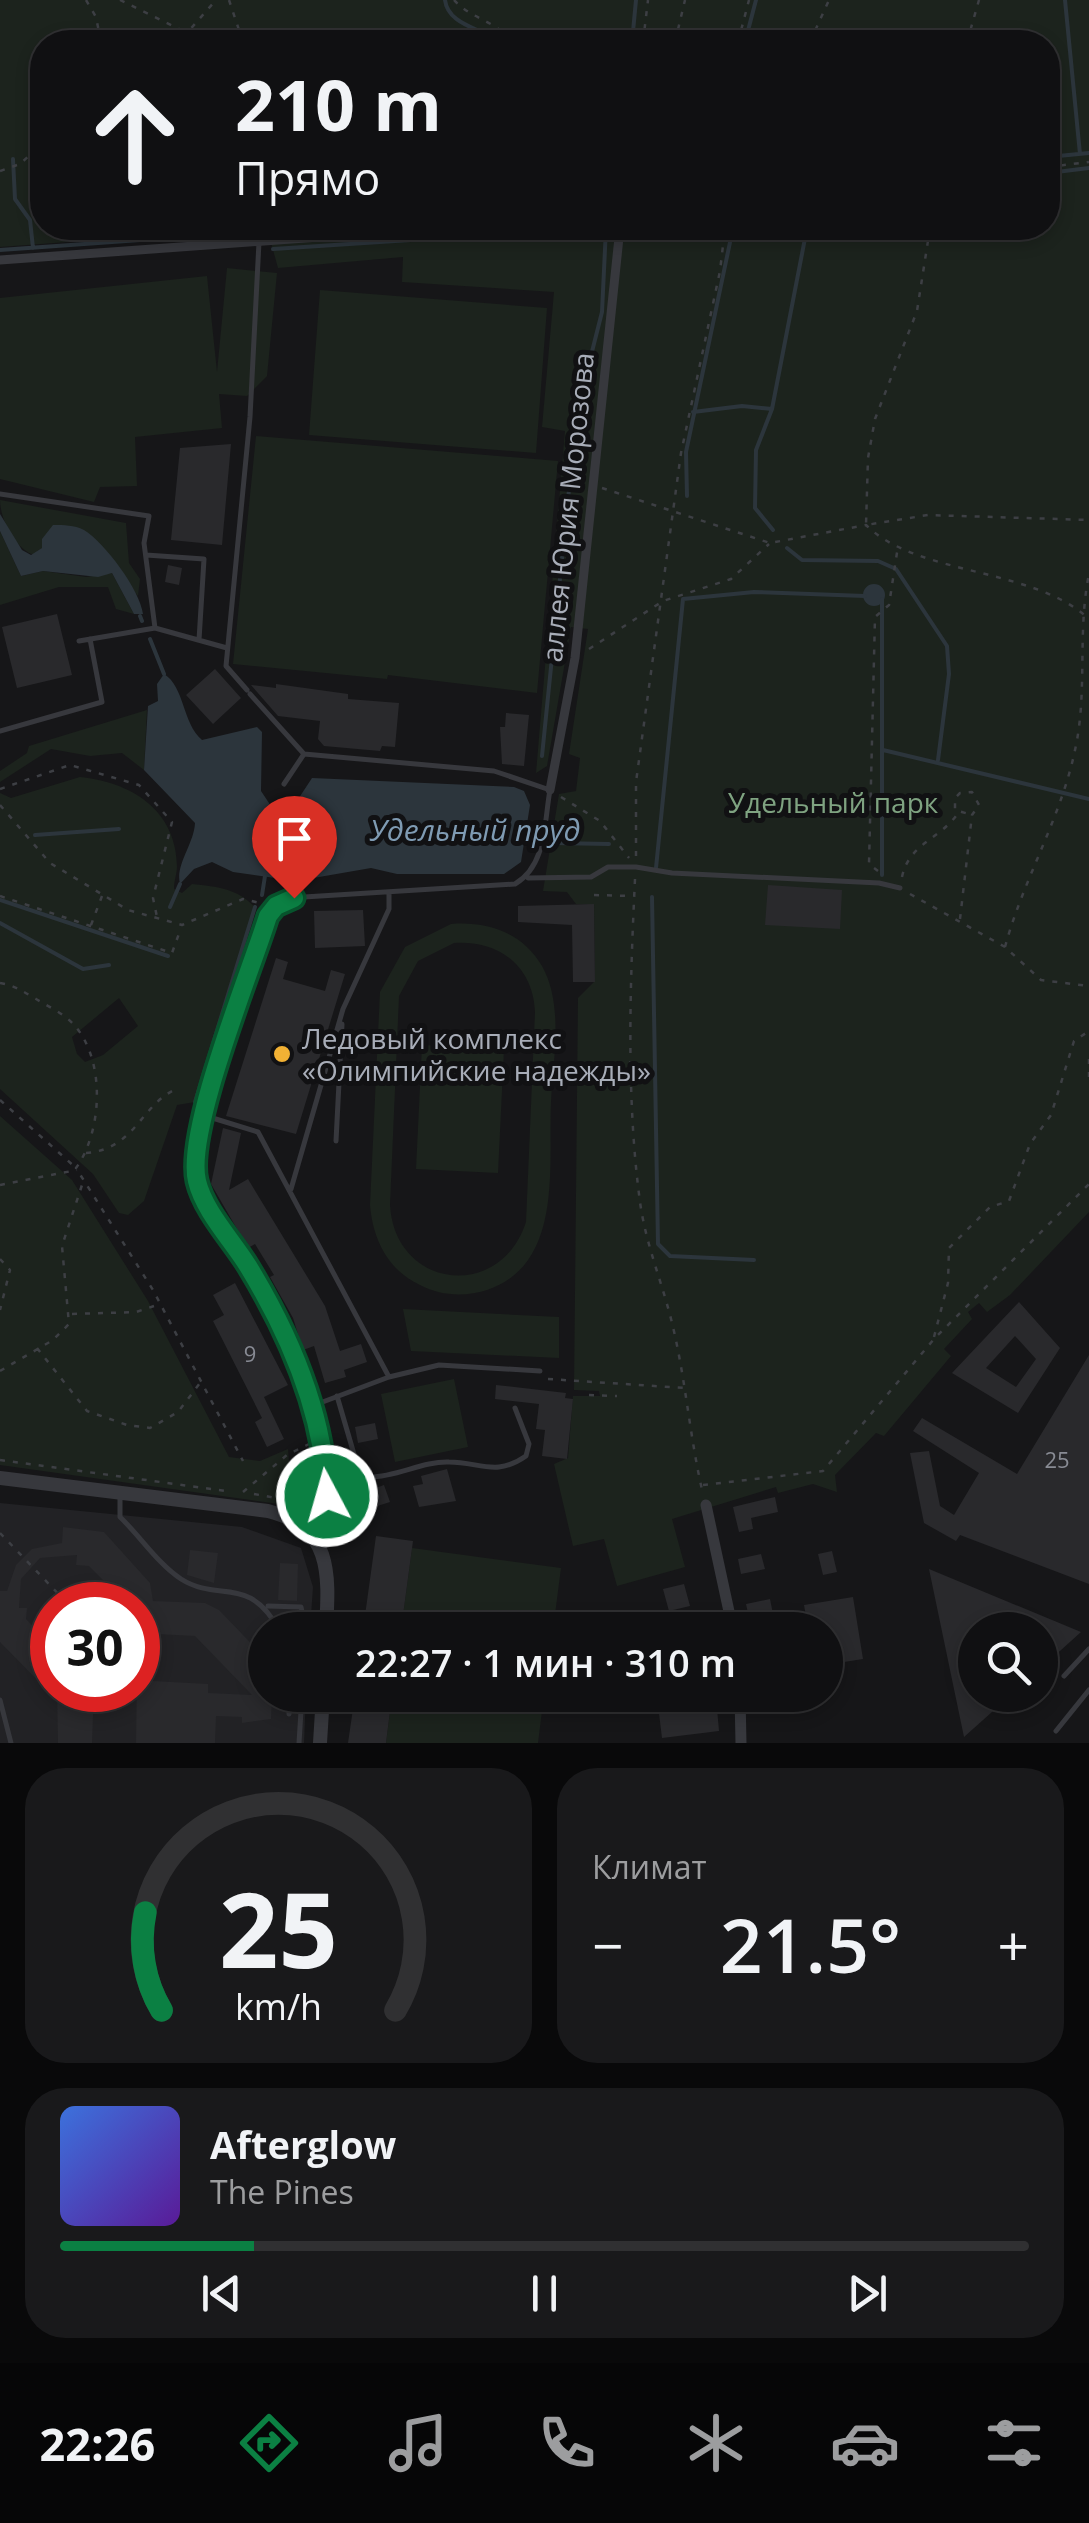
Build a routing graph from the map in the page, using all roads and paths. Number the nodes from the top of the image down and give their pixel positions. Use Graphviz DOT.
graph roads {
  1 [pos="86,0"];
  2 [pos="120,0"];
  3 [pos="140,0"];
  4 [pos="216,0"];
  5 [pos="229,0"];
  6 [pos="454,0"];
  7 [pos="648,0"];
  8 [pos="684,0"];
  9 [pos="750,0"];
  10 [pos="829,0"];
  11 [pos="979,0"];
  12 [pos="140,10"];
  13 [pos="98,30"];
  14 [pos="181,30"];
  15 [pos="190,30"];
  16 [pos="239,30"];
  17 [pos="502,30"];
  18 [pos="644,30"];
  19 [pos="678,30"];
  20 [pos="741,30"];
  21 [pos="815,30"];
  22 [pos="970,30"];
  23 [pos="30,155"];
  24 [pos="1089,162"];
  25 [pos="1060,166"];
  26 [pos="0,172"];
  27 [pos="285,240"];
  28 [pos="619,240"];
  29 [pos="723,240"];
  30 [pos="928,240"];
  31 [pos="259,242"];
  32 [pos="0,260"];
  33 [pos="593,485"];
  34 [pos="0,494"];
  35 [pos="673,512"];
  36 [pos="1089,520"];
  37 [pos="866,525"];
  38 [pos="770,543"];
  39 [pos="898,546"];
  40 [pos="146,556"];
  41 [pos="1089,574"];
  42 [pos="663,601"];
  43 [pos="1081,611"];
  44 [pos="1089,618"];
  45 [pos="155,628"];
  46 [pos="90,639"];
  47 [pos="199,640"];
  48 [pos="79,641"];
  49 [pos="228,648"];
  50 [pos="575,658"];
  51 [pos="0,730"];
  52 [pos="304,754"];
  53 [pos="284,784"];
  54 [pos="0,788"];
  55 [pos="550,790"];
  56 [pos="0,805"];
  57 [pos="958,813"];
  58 [pos="972,815"];
  59 [pos="636,867"];
  60 [pos="526,878"];
  61 [pos="879,882"];
  62 [pos="900,888"];
  63 [pos="389,894"];
  64 [pos="0,896"];
  65 [pos="102,896"];
  66 [pos="594,896"];
  67 [pos="634,896"];
  68 [pos="276,906"];
  69 [pos="157,918"];
  70 [pos="960,920"];
  71 [pos="182,925"];
  72 [pos="91,927"];
  73 [pos="1005,946"];
  74 [pos="0,983"];
  75 [pos="1089,986"];
  76 [pos="342,1012"];
  77 [pos="1089,1031"];
  78 [pos="1089,1058"];
  79 [pos="1089,1080"];
  80 [pos="179,1088"];
  81 [pos="211,1094"];
  82 [pos="0,1100"];
  83 [pos="204,1115"];
  84 [pos="336,1141"];
  85 [pos="86,1153"];
  86 [pos="76,1170"];
  87 [pos="83,1182"];
  88 [pos="1089,1184"];
  89 [pos="0,1185"];
  90 [pos="290,1191"];
  91 [pos="0,1260"];
  92 [pos="160,1304"];
  93 [pos="0,1310"];
  94 [pos="70,1314"];
  95 [pos="934,1339"];
  96 [pos="36,1346"];
  97 [pos="0,1371"];
  98 [pos="540,1371"];
  99 [pos="389,1377"];
  100 [pos="202,1382"];
  101 [pos="686,1388"];
  102 [pos="590,1395"];
  103 [pos="337,1396"];
  104 [pos="617,1396"];
  105 [pos="312,1406"];
  106 [pos="515,1408"];
  107 [pos="309,1444"];
  108 [pos="0,1460"];
  109 [pos="243,1461"];
  110 [pos="0,1478"];
  111 [pos="701,1485"];
  112 [pos="120,1493"];
  113 [pos="242,1493"];
  114 [pos="320,1496"];
  115 [pos="706,1505"];
  116 [pos="0,1533"];
  117 [pos="312,1536"];
  118 [pos="47,1582"];
  119 [pos="266,1606"];
  120 [pos="269,1612"];
  121 [pos="302,1612"];
  122 [pos="326,1612"];
  123 [pos="729,1612"];
  124 [pos="1089,1650"];
  125 [pos="1064,1676"];
  126 [pos="1089,1690"];
  127 [pos="0,1700"];
  128 [pos="301,1712"];
  129 [pos="322,1712"];
  130 [pos="740,1712"];
  131 [pos="1056,1731"];
  132 [pos="11,1743"];
  133 [pos="300,1743"];
  134 [pos="320,1743"];
  135 [pos="741,1743"];
  1 -- 13 [label="path"];
  2 -- 12 [label="path"];
  3 -- 12 [label="path"];
  4 -- 15 [label="path"];
  5 -- 16 [label="path"];
  6 -- 17 [label="path"];
  7 -- 18 [label="path"];
  8 -- 19 [label="path"];
  9 -- 20 [label="path"];
  10 -- 21 [label="path"];
  11 -- 22 [label="path"];
  12 -- 14 [label="path"];
  23 -- 26 [label="path"];
  24 -- 25 [label="path"];
  27 -- 31 [label="street"];
  28 -- 33 [label="street, аллея Юрия Морозова"];
  29 -- 35 [label="path"];
  30 -- 37 [label="path"];
  31 -- 32 [label="street"];
  31 -- 49 [label="lane"];
  33 -- 35 [label="path"];
  33 -- 50 [label="street, аллея Юрия Морозова"];
  34 -- 40 [label="lane"];
  35 -- 38 [label="path"];
  35 -- 42 [label="path"];
  36 -- 37 [label="path"];
  37 -- 38 [label="path"];
  37 -- 39 [label="path"];
  38 -- 42 [label="path"];
  39 -- 43 [label="path"];
  39 -- 61 [label="path"];
  40 -- 45 [label="lane"];
  40 -- 47 [label="lane"];
  41 -- 43 [label="path"];
  42 -- 50 [label="path"];
  42 -- 59 [label="path"];
  43 -- 44 [label="path"];
  43 -- 73 [label="path"];
  45 -- 46 [label="lane"];
  45 -- 47 [label="lane"];
  46 -- 48 [label="lane"];
  46 -- 51 [label="lane"];
  47 -- 49 [label="lane"];
  49 -- 52 [label="lane"];
  50 -- 55 [label="street, аллея Юрия Морозова"];
  52 -- 53 [label="lane"];
  52 -- 55 [label="lane"];
  54 -- 69 [label="path"];
  55 -- 59 [label="path"];
  55 -- 60 [label="lane"];
  56 -- 65 [label="path"];
  57 -- 58 [label="path"];
  57 -- 58 [label="path"];
  57 -- 62 [label="path"];
  58 -- 70 [label="path"];
  59 -- 60 [label="lane"];
  59 -- 61 [label="lane"];
  59 -- 67 [label="path"];
  60 -- 63 [label="lane"];
  61 -- 62 [label="lane"];
  62 -- 70 [label="path"];
  63 -- 68 [label="lane"];
  63 -- 76 [label="lane"];
  64 -- 72 [label="path"];
  65 -- 69 [label="path"];
  65 -- 72 [label="path"];
  66 -- 67 [label="path"];
  67 -- 101 [label="path"];
  68 -- 71 [label="path"];
  68 -- 81 [label="lane"];
  69 -- 71 [label="path"];
  70 -- 73 [label="path"];
  71 -- 72 [label="path"];
  73 -- 75 [label="path"];
  74 -- 85 [label="path"];
  76 -- 84 [label="lane"];
  76 -- 90 [label="lane"];
  77 -- 95 [label="path"];
  78 -- 79 [label="path"];
  80 -- 85 [label="path"];
  81 -- 83 [label="street"];
  82 -- 86 [label="path"];
  83 -- 90 [label="lane"];
  83 -- 105 [label="street"];
  85 -- 86 [label="path"];
  86 -- 87 [label="path"];
  86 -- 89 [label="path"];
  87 -- 92 [label="path"];
  87 -- 94 [label="path"];
  88 -- 95 [label="path"];
  90 -- 99 [label="lane"];
  91 -- 93 [label="path"];
  92 -- 94 [label="path"];
  92 -- 100 [label="path"];
  94 -- 96 [label="path"];
  95 -- 111 [label="path"];
  96 -- 97 [label="path"];
  96 -- 100 [label="path"];
  98 -- 99 [label="lane"];
  98 -- 101 [label="path"];
  99 -- 103 [label="lane"];
  100 -- 109 [label="path"];
  101 -- 111 [label="path"];
  102 -- 104 [label="path"];
  103 -- 105 [label="lane"];
  103 -- 106 [label="lane"];
  105 -- 117 [label="street"];
  107 -- 113 [label="path"];
  108 -- 113 [label="path"];
  110 -- 112 [label="street"];
  111 -- 115 [label="path"];
  112 -- 117 [label="street"];
  112 -- 119 [label="lane"];
  113 -- 114 [label="path"];
  115 -- 123 [label="street"];
  116 -- 118 [label="path"];
  117 -- 122 [label="street"];
  119 -- 120 [label="lane"];
  119 -- 121 [label="lane"];
  124 -- 125 [label="lane"];
  126 -- 131 [label="lane"];
  127 -- 132 [label="lane"];
  128 -- 133 [label="lane"];
  129 -- 134 [label="street"];
  130 -- 135 [label="street"];
}
